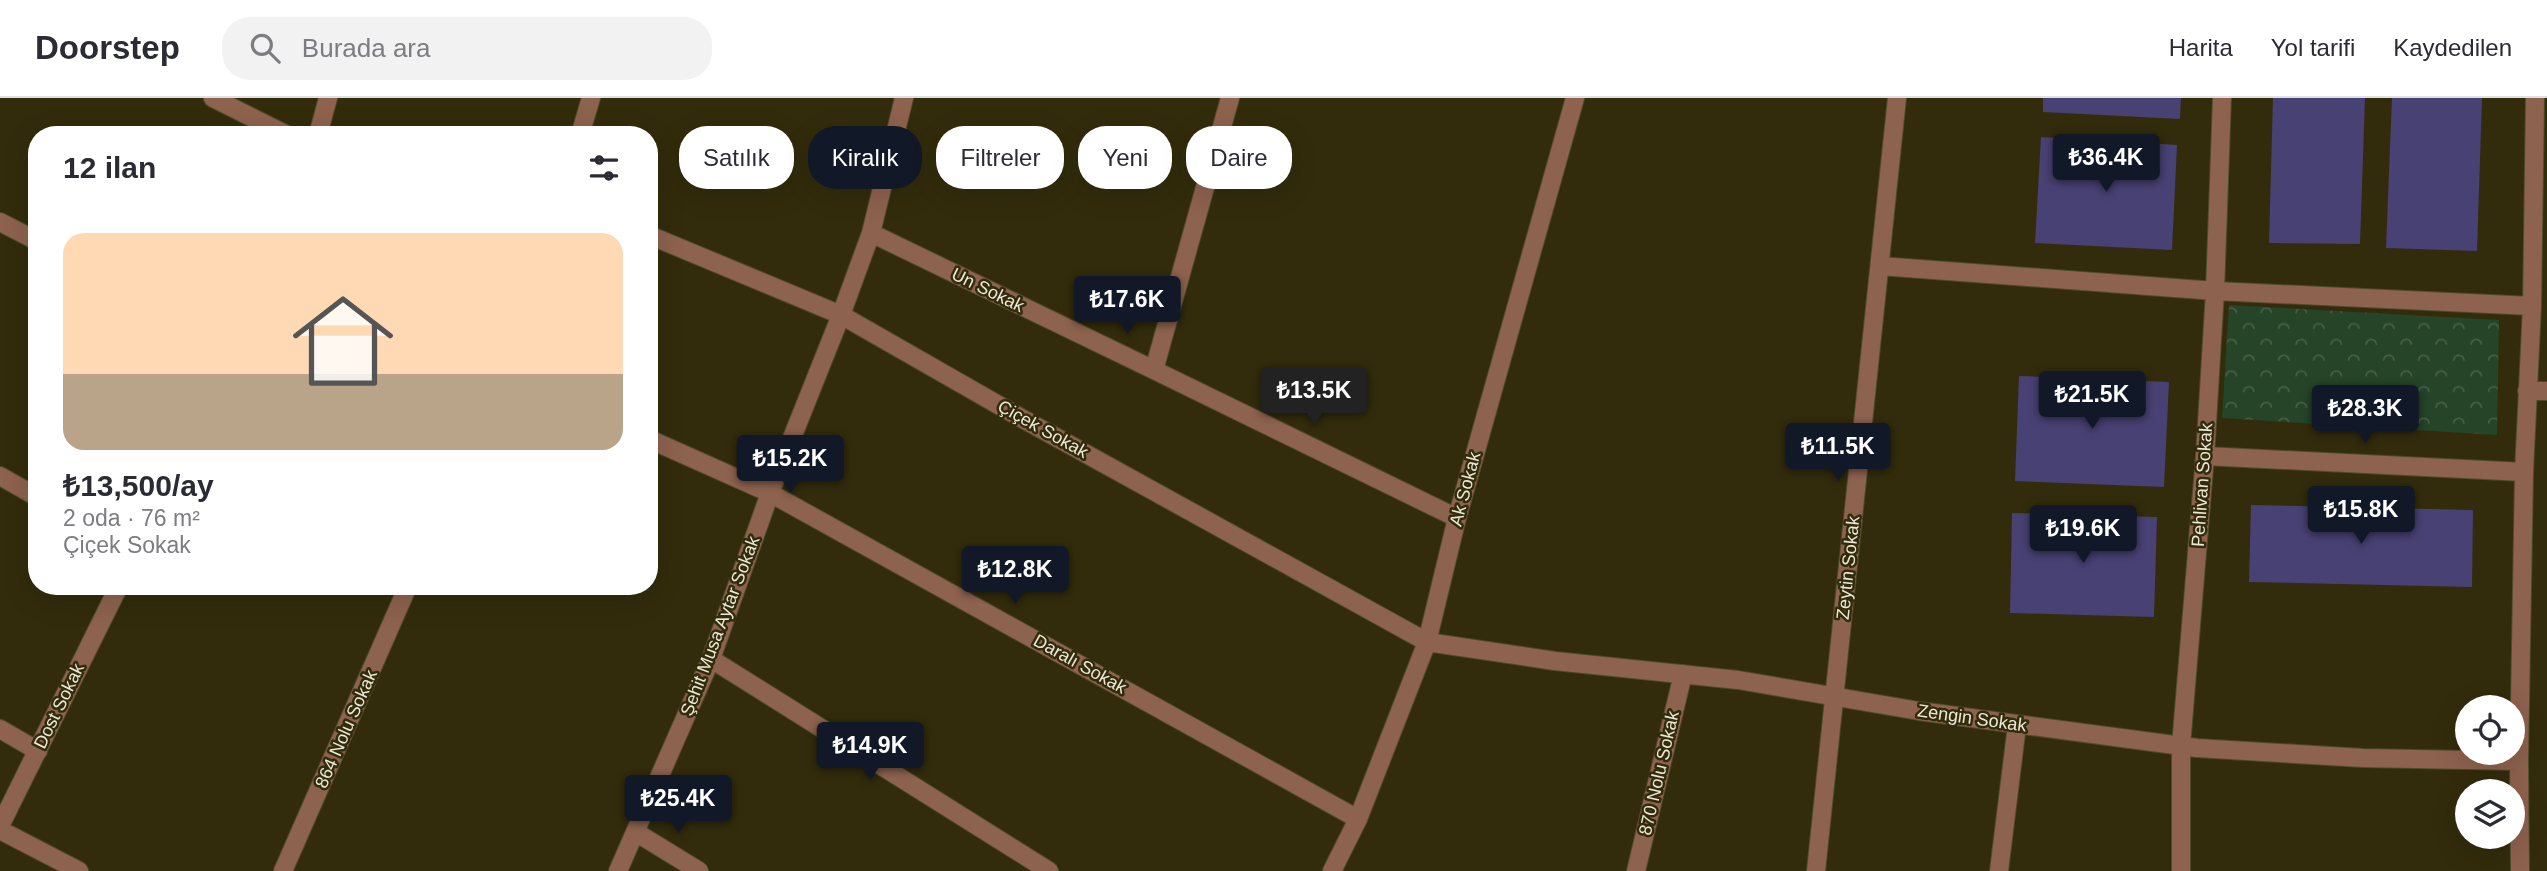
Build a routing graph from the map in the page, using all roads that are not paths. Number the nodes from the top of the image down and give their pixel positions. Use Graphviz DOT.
graph roads {
  1 [pos="213,98"];
  2 [pos="328,98"];
  3 [pos="592,98"];
  4 [pos="904,98"];
  5 [pos="1230,98"];
  6 [pos="1575,98"];
  7 [pos="1897,98"];
  8 [pos="2222,98"];
  9 [pos="2535,98"];
  10 [pos="269,126"];
  11 [pos="320,126"];
  12 [pos="583,126"];
  13 [pos="0,222"];
  14 [pos="871,233"];
  15 [pos="28,236"];
  16 [pos="658,239"];
  17 [pos="1880,266"];
  18 [pos="2215,291"];
  19 [pos="2532,306"];
  20 [pos="841,315"];
  21 [pos="1154,370"];
  22 [pos="2527,391"];
  23 [pos="2547,391"];
  24 [pos="658,443"];
  25 [pos="2204,456"];
  26 [pos="2524,472"];
  27 [pos="0,476"];
  28 [pos="28,492"];
  29 [pos="770,493"];
  30 [pos="1457,517"];
  31 [pos="114,595"];
  32 [pos="404,595"];
  33 [pos="1427,642"];
  34 [pos="711,659"];
  35 [pos="1683,674"];
  36 [pos="2520,695"];
  37 [pos="1835,696"];
  38 [pos="2017,725"];
  39 [pos="0,729"];
  40 [pos="2181,746"];
  41 [pos="38,751"];
  42 [pos="2455,760"];
  43 [pos="2519,765"];
  44 [pos="1358,819"];
  45 [pos="0,828"];
  46 [pos="636,832"];
  47 [pos="79,871"];
  48 [pos="284,871"];
  49 [pos="618,871"];
  50 [pos="699,871"];
  51 [pos="1049,871"];
  52 [pos="1332,871"];
  53 [pos="1636,871"];
  54 [pos="1816,871"];
  55 [pos="1999,871"];
  56 [pos="2181,871"];
  57 [pos="2520,871"];
  1 -- 10 [label="street"];
  2 -- 11 [label="street"];
  3 -- 12 [label="street"];
  4 -- 14 [label="street, Şehit Musa Aytar Sokak"];
  5 -- 21 [label="street"];
  6 -- 30 [label="street, Ak Sokak"];
  7 -- 17 [label="street, Zeytin Sokak"];
  8 -- 18 [label="street, Pehlivan Sokak"];
  9 -- 19 [label="street"];
  13 -- 15 [label="street"];
  14 -- 20 [label="street, Şehit Musa Aytar Sokak"];
  14 -- 21 [label="street, Un Sokak"];
  16 -- 20 [label="street, Çiçek Sokak"];
  17 -- 18 [label="street"];
  17 -- 37 [label="street, Zeytin Sokak"];
  18 -- 19 [label="street"];
  18 -- 25 [label="street, Pehlivan Sokak"];
  19 -- 22 [label="street"];
  20 -- 29 [label="street, Şehit Musa Aytar Sokak"];
  20 -- 33 [label="street, Çiçek Sokak"];
  21 -- 30 [label="street, Un Sokak"];
  22 -- 23 [label="street"];
  22 -- 26 [label="street"];
  24 -- 29 [label="street, Daralı Sokak"];
  25 -- 26 [label="street"];
  25 -- 40 [label="street, Pehlivan Sokak"];
  26 -- 36 [label="street"];
  27 -- 28 [label="street"];
  29 -- 34 [label="street, Şehit Musa Aytar Sokak"];
  29 -- 44 [label="street, Daralı Sokak"];
  30 -- 33 [label="street, Ak Sokak"];
  31 -- 41 [label="street, Dost Sokak"];
  32 -- 48 [label="street, 864 Nolu Sokak"];
  33 -- 35 [label="street, Zengin Sokak"];
  33 -- 44 [label="street, Ak Sokak"];
  34 -- 46 [label="street, Şehit Musa Aytar Sokak"];
  34 -- 51 [label="street"];
  35 -- 37 [label="street, Zengin Sokak"];
  35 -- 53 [label="street, 870 Nolu Sokak"];
  37 -- 38 [label="street, Zengin Sokak"];
  37 -- 54 [label="street, Zeytin Sokak"];
  38 -- 40 [label="street, Zengin Sokak"];
  38 -- 55 [label="street"];
  39 -- 41 [label="street"];
  40 -- 42 [label="street, Zengin Sokak"];
  40 -- 56 [label="street, Pehlivan Sokak"];
  41 -- 45 [label="street, Dost Sokak"];
  43 -- 57 [label="street"];
  44 -- 52 [label="street, Ak Sokak"];
  45 -- 47 [label="street"];
  46 -- 49 [label="street, Şehit Musa Aytar Sokak"];
  46 -- 50 [label="street"];
}
